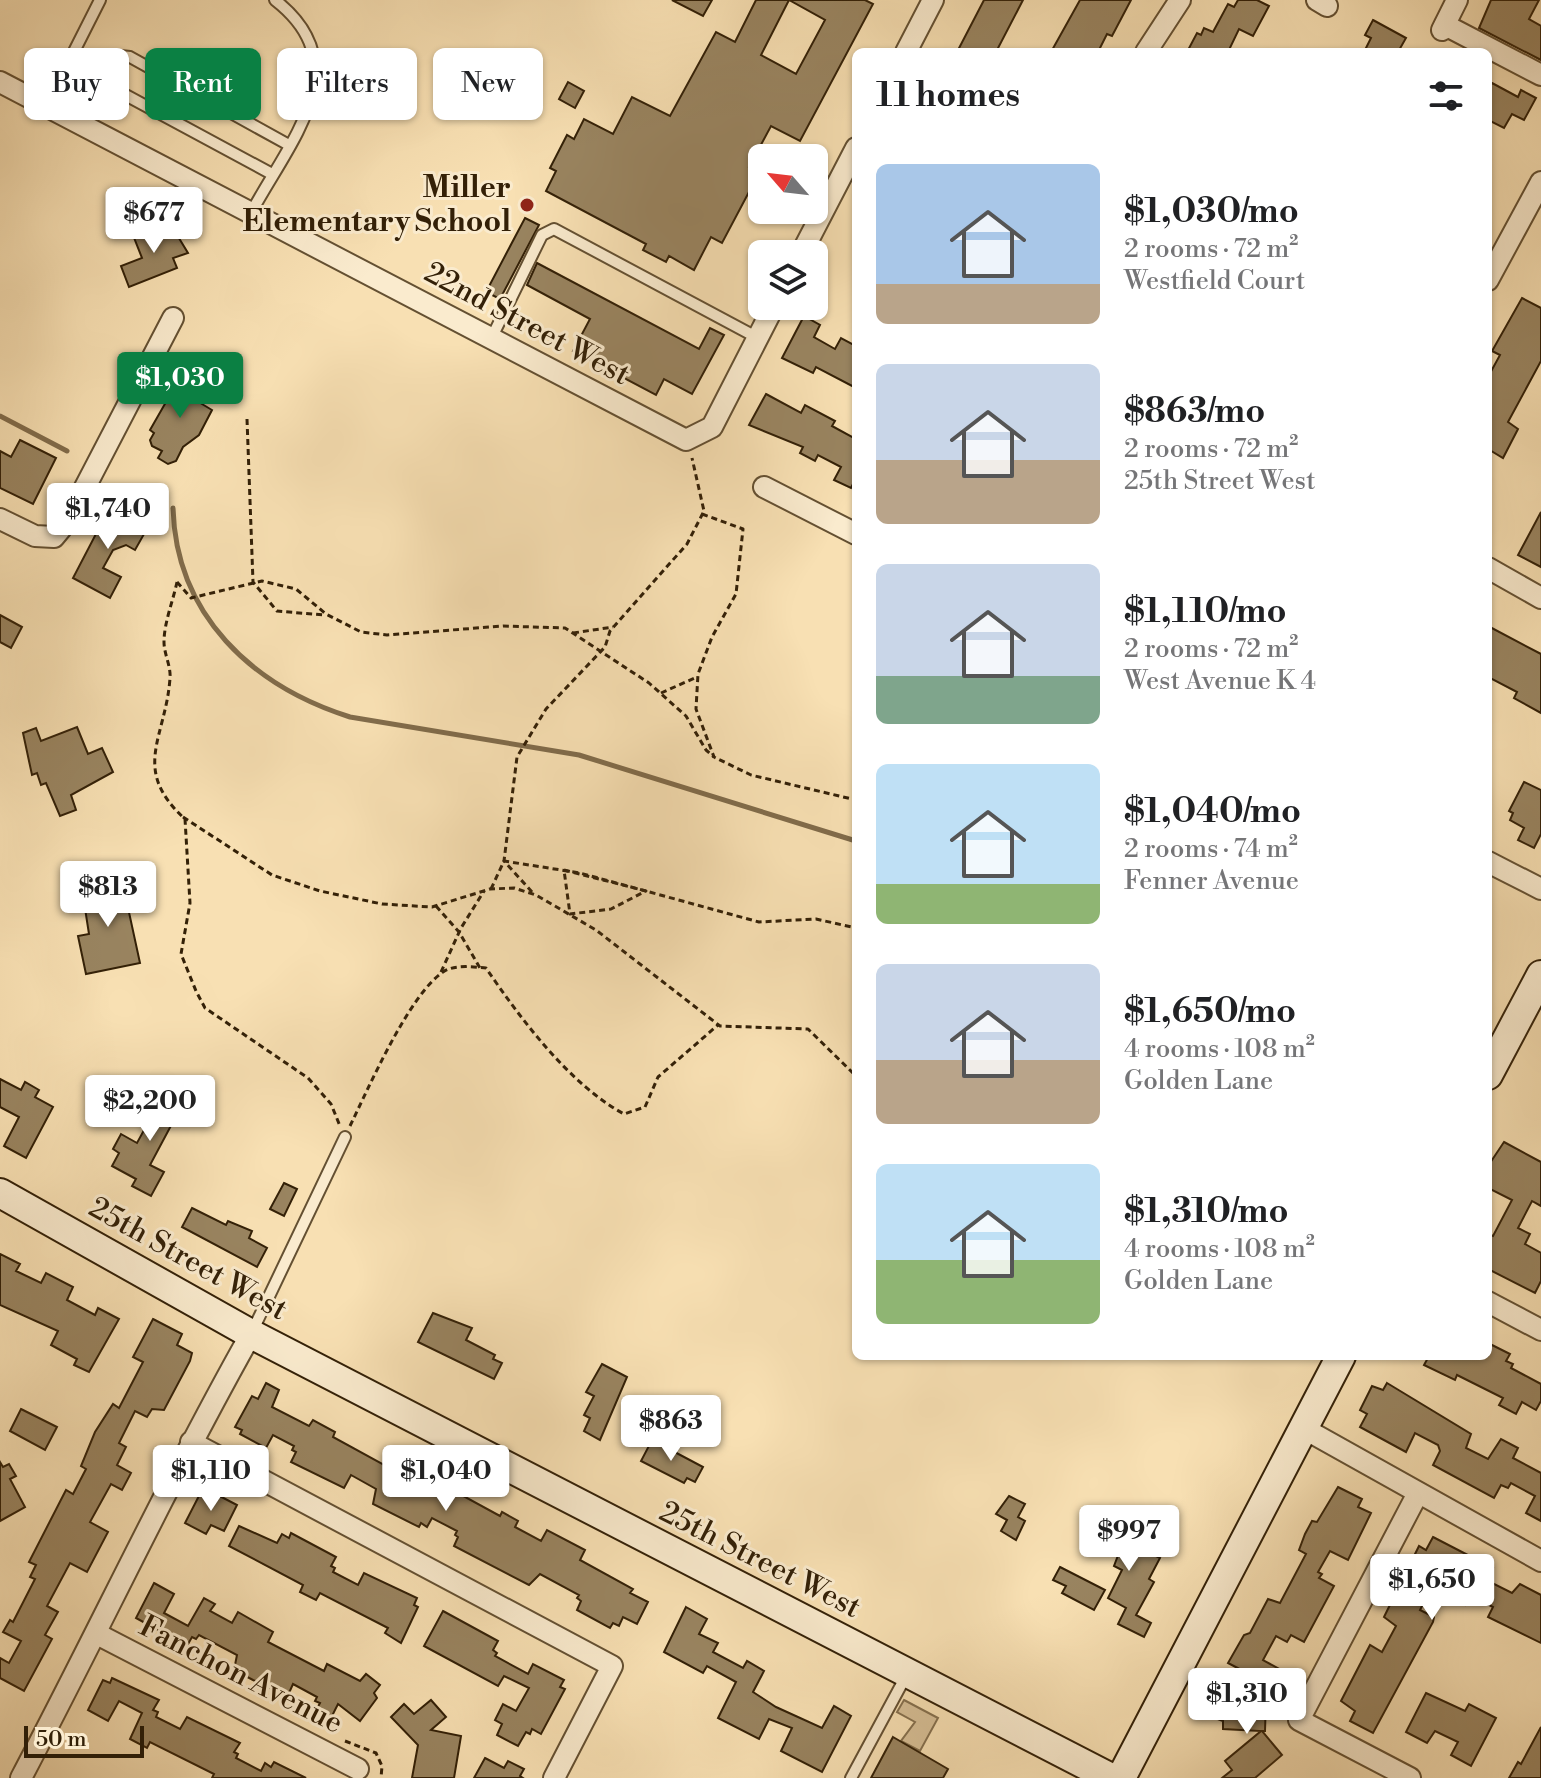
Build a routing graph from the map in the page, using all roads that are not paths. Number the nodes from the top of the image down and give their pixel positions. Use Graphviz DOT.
graph roads {
  1 [pos="100,0"];
  2 [pos="275,0"];
  3 [pos="1180,0"];
  4 [pos="1457,0"];
  5 [pos="930,1"];
  6 [pos="76,48"];
  7 [pos="908,48"];
  8 [pos="1149,48"];
  9 [pos="1485,48"];
  10 [pos="1492,52"];
  11 [pos="1541,75"];
  12 [pos="0,82"];
  13 [pos="24,95"];
  14 [pos="71,120"];
  15 [pos="289,145"];
  16 [pos="852,156"];
  17 [pos="272,174"];
  18 [pos="1541,182"];
  19 [pos="251,213"];
  20 [pos="808,240"];
  21 [pos="1492,273"];
  22 [pos="173,318"];
  23 [pos="767,320"];
  24 [pos="758,338"];
  25 [pos="491,339"];
  26 [pos="764,487"];
  27 [pos="0,519"];
  28 [pos="852,532"];
  29 [pos="1492,570"];
  30 [pos="1541,598"];
  31 [pos="1492,864"];
  32 [pos="1541,889"];
  33 [pos="1541,975"];
  34 [pos="1492,1067"];
  35 [pos="345,1137"];
  36 [pos="0,1193"];
  37 [pos="1492,1304"];
  38 [pos="1541,1330"];
  39 [pos="251,1334"];
  40 [pos="1339,1360"];
  41 [pos="1303,1428"];
  42 [pos="191,1442"];
  43 [pos="1418,1493"];
  44 [pos="1541,1561"];
  45 [pos="97,1634"];
  46 [pos="907,1674"];
  47 [pos="358,1769"];
  48 [pos="21,1778"];
  49 [pos="554,1778"];
  50 [pos="851,1778"];
  51 [pos="1111,1778"];
  52 [pos="1121,1778"];
  53 [pos="1410,1778"];
  1 -- 6 [label="lane"];
  2 -- 15 [label="lane"];
  3 -- 8 [label="street"];
  4 -- 9 [label="street"];
  5 -- 7 [label="street"];
  10 -- 11 [label="street"];
  12 -- 13 [label="street, 22nd Street West"];
  14 -- 19 [label="street, 22nd Street West"];
  15 -- 17 [label="lane"];
  15 -- 17 [label="lane"];
  16 -- 20 [label="street"];
  17 -- 19 [label="lane"];
  18 -- 21 [label="street"];
  19 -- 25 [label="street, 22nd Street West"];
  22 -- 27 [label="street"];
  23 -- 24 [label="street"];
  24 -- 25 [label="street, 22nd Street West"];
  24 -- 25 [label="lane"];
  26 -- 28 [label="street"];
  29 -- 30 [label="street"];
  31 -- 32 [label="street"];
  33 -- 34 [label="street"];
  35 -- 39 [label="lane"];
  36 -- 39 [label="street, 25th Street West"];
  37 -- 38 [label="street"];
  39 -- 42 [label="street"];
  39 -- 46 [label="street, 25th Street West"];
  40 -- 41 [label="street"];
  41 -- 43 [label="street"];
  41 -- 52 [label="street"];
  42 -- 45 [label="street"];
  42 -- 49 [label="street"];
  43 -- 44 [label="street"];
  43 -- 53 [label="street"];
  45 -- 47 [label="street, Fanchon Avenue"];
  45 -- 48 [label="street"];
  46 -- 50 [label="lane"];
  46 -- 51 [label="street, 25th Street West"];
}
